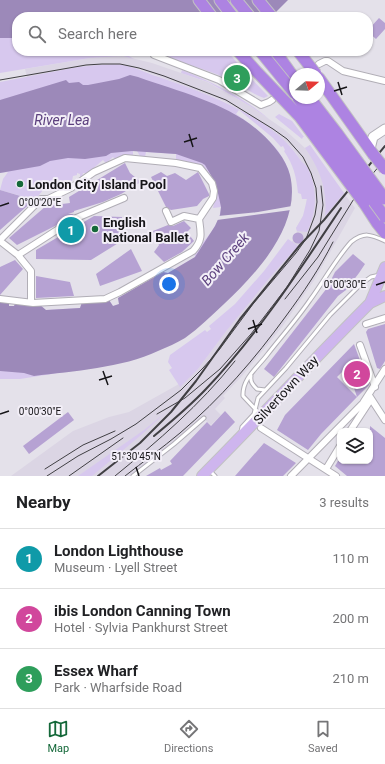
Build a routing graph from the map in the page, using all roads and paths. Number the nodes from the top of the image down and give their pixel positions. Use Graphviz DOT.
graph roads {
  1 [pos="199,0"];
  2 [pos="236,0"];
  3 [pos="258,0"];
  4 [pos="223,3"];
  5 [pos="208,12"];
  6 [pos="230,12"];
  7 [pos="246,12"];
  8 [pos="268,12"];
  9 [pos="157,56"];
  10 [pos="242,56"];
  11 [pos="264,56"];
  12 [pos="279,56"];
  13 [pos="281,56"];
  14 [pos="303,56"];
  15 [pos="292,68"];
  16 [pos="316,68"];
  17 [pos="318,68"];
  18 [pos="289,70"];
  19 [pos="385,81"];
  20 [pos="325,86"];
  21 [pos="289,87"];
  22 [pos="272,100"];
  23 [pos="303,104"];
  24 [pos="306,104"];
  25 [pos="314,104"];
  26 [pos="322,104"];
  27 [pos="385,129"];
  28 [pos="360,134"];
  29 [pos="373,137"];
  30 [pos="370,149"];
  31 [pos="385,170"];
  32 [pos="385,187"];
  33 [pos="124,198"];
  34 [pos="385,199"];
  35 [pos="385,207"];
  36 [pos="166,211"];
  37 [pos="385,218"];
  38 [pos="199,219"];
  39 [pos="385,233"];
  40 [pos="0,240"];
  41 [pos="385,241"];
  42 [pos="18,255"];
  43 [pos="383,271"];
  44 [pos="385,296"];
  45 [pos="0,298"];
  46 [pos="31,302"];
  47 [pos="370,303"];
  48 [pos="385,318"];
  49 [pos="366,324"];
  50 [pos="360,345"];
  51 [pos="385,369"];
  52 [pos="252,374"];
  53 [pos="375,387"];
  54 [pos="266,390"];
  55 [pos="370,397"];
  56 [pos="258,413"];
  57 [pos="204,418"];
  58 [pos="385,420"];
  59 [pos="261,428"];
  60 [pos="352,428"];
  61 [pos="337,451"];
  62 [pos="309,458"];
  63 [pos="326,469"];
  64 [pos="209,474"];
  65 [pos="133,476"];
  66 [pos="291,476"];
  67 [pos="336,476"];
  1 -- 5 [label="highway"];
  2 -- 7 [label="highway"];
  3 -- 8 [label="highway"];
  4 -- 6 [label="highway"];
  9 -- 22 [label="street"];
  10 -- 39 [label="highway, bridge"];
  11 -- 21 [label="highway, bridge"];
  12 -- 18 [label="highway"];
  13 -- 15 [label="highway"];
  14 -- 16 [label="highway, bridge"];
  17 -- 19 [label="street"];
  20 -- 28 [label="highway"];
  23 -- 37 [label="highway, bridge"];
  24 -- 35 [label="highway, bridge"];
  25 -- 34 [label="highway, bridge"];
  26 -- 32 [label="highway"];
  27 -- 29 [label="main road"];
  28 -- 29 [label="main road"];
  28 -- 30 [label="highway"];
  29 -- 30 [label="main road"];
  30 -- 31 [label="highway, bridge"];
  33 -- 42 [label="street"];
  36 -- 38 [label="street"];
  38 -- 40 [label="street"];
  38 -- 46 [label="street"];
  40 -- 42 [label="street"];
  41 -- 52 [label="lane"];
  42 -- 46 [label="street"];
  43 -- 47 [label="main road, Silvertown Way"];
  43 -- 54 [label="lane"];
  44 -- 47 [label="main road, Silvertown Way"];
  45 -- 46 [label="street"];
  47 -- 56 [label="main road, Silvertown Way"];
  48 -- 49 [label="street"];
  50 -- 53 [label="street"];
  51 -- 53 [label="street"];
  52 -- 54 [label="lane"];
  52 -- 56 [label="lane"];
  53 -- 55 [label="street"];
  54 -- 56 [label="lane"];
  55 -- 58 [label="street"];
  55 -- 60 [label="street"];
  55 -- 62 [label="street"];
  56 -- 64 [label="main road, Silvertown Way"];
  57 -- 65 [label="lane"];
  59 -- 62 [label="street"];
  61 -- 63 [label="street"];
  62 -- 63 [label="street"];
  62 -- 66 [label="street"];
  63 -- 67 [label="street"];
}
